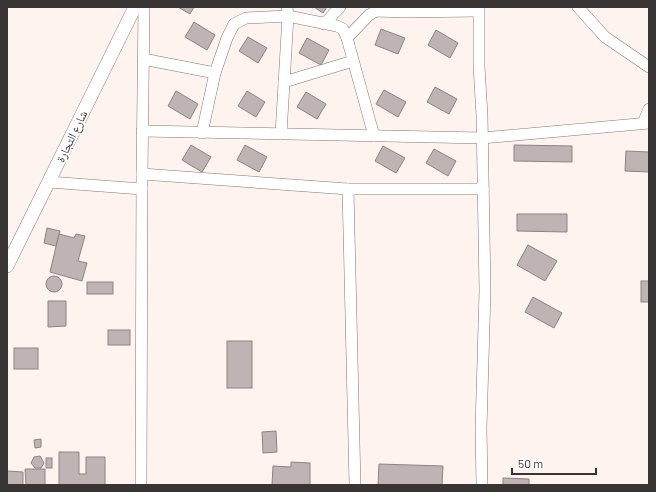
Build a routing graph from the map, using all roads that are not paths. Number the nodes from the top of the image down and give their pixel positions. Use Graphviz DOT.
graph roads {
  1 [pos="135,7"];
  2 [pos="144,7"];
  3 [pos="340,7"];
  4 [pos="578,7"];
  5 [pos="478,9"];
  6 [pos="288,12"];
  7 [pos="324,24"];
  8 [pos="347,38"];
  9 [pos="143,59"];
  10 [pos="353,62"];
  11 [pos="649,67"];
  12 [pos="215,73"];
  13 [pos="284,82"];
  14 [pos="649,109"];
  15 [pos="646,123"];
  16 [pos="142,131"];
  17 [pos="202,133"];
  18 [pos="281,134"];
  19 [pos="374,136"];
  20 [pos="482,138"];
  21 [pos="142,174"];
  22 [pos="49,182"];
  23 [pos="483,188"];
  24 [pos="142,189"];
  25 [pos="348,189"];
  26 [pos="7,266"];
  27 [pos="142,485"];
  28 [pos="355,485"];
  29 [pos="482,485"];
  1 -- 22 [label="street, شارع التجارة"];
  2 -- 9 [label="street"];
  3 -- 7 [label="street"];
  4 -- 11 [label="street"];
  5 -- 8 [label="street"];
  5 -- 20 [label="street"];
  6 -- 7 [label="street"];
  6 -- 12 [label="street"];
  6 -- 13 [label="street"];
  7 -- 8 [label="street"];
  8 -- 10 [label="street"];
  9 -- 12 [label="street"];
  9 -- 16 [label="street"];
  10 -- 13 [label="street"];
  10 -- 19 [label="street"];
  12 -- 17 [label="street"];
  13 -- 18 [label="street"];
  14 -- 15 [label="street"];
  15 -- 20 [label="street"];
  16 -- 17 [label="street"];
  16 -- 21 [label="street"];
  17 -- 18 [label="street"];
  18 -- 19 [label="street"];
  19 -- 20 [label="street"];
  20 -- 23 [label="street"];
  21 -- 24 [label="street"];
  21 -- 25 [label="street"];
  22 -- 24 [label="street"];
  22 -- 26 [label="street, شارع التجارة"];
  23 -- 25 [label="street"];
  23 -- 29 [label="street"];
  24 -- 27 [label="street"];
  25 -- 28 [label="street"];
}
